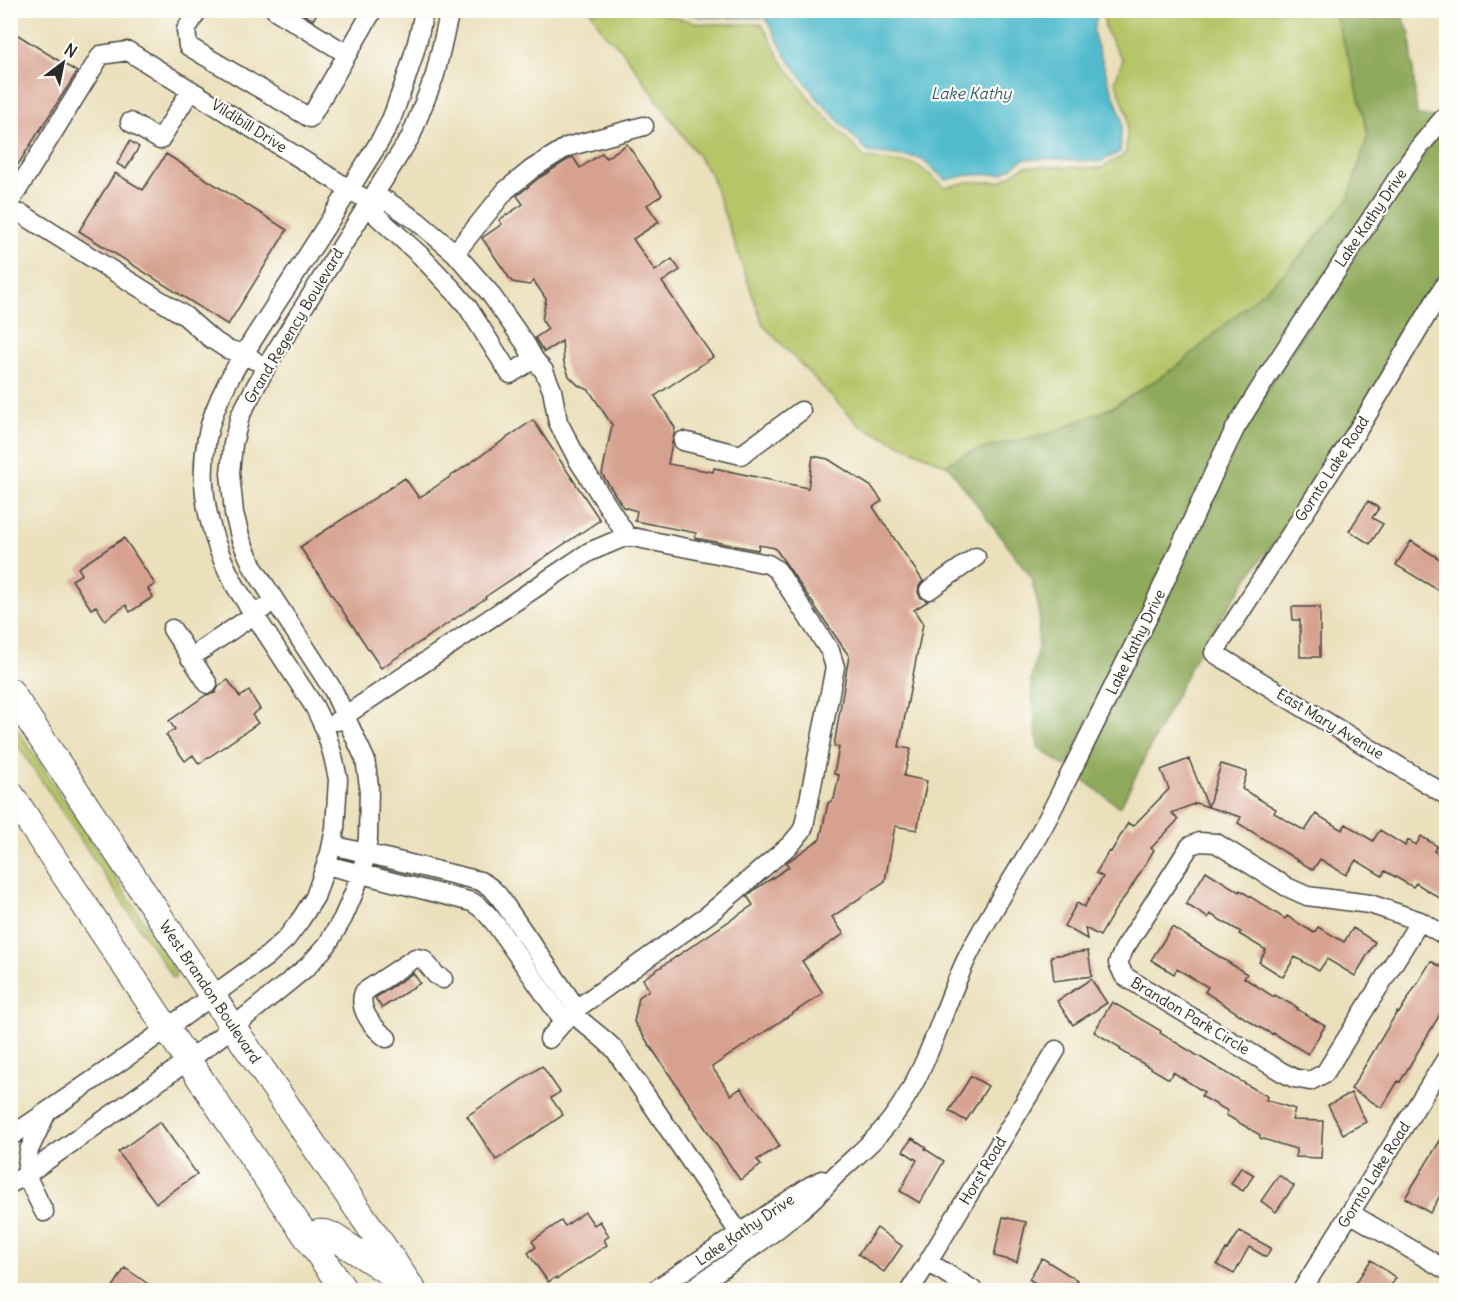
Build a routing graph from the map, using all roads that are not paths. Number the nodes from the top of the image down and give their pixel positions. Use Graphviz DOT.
graph roads {
  1 [pos="198,10"];
  2 [pos="275,10"];
  3 [pos="373,10"];
  4 [pos="422,11"];
  5 [pos="448,15"];
  6 [pos="347,54"];
  7 [pos="191,90"];
  8 [pos="1446,115"];
  9 [pos="130,122"];
  10 [pos="644,126"];
  11 [pos="349,190"];
  12 [pos="10,202"];
  13 [pos="369,202"];
  14 [pos="10,214"];
  15 [pos="455,253"];
  16 [pos="1446,283"];
  17 [pos="244,354"];
  18 [pos="534,359"];
  19 [pos="266,367"];
  20 [pos="801,411"];
  21 [pos="683,441"];
  22 [pos="627,536"];
  23 [pos="976,557"];
  24 [pos="929,590"];
  25 [pos="275,601"];
  26 [pos="254,615"];
  27 [pos="172,629"];
  28 [pos="1214,653"];
  29 [pos="190,658"];
  30 [pos="208,684"];
  31 [pos="10,691"];
  32 [pos="345,716"];
  33 [pos="325,729"];
  34 [pos="10,793"];
  35 [pos="1446,795"];
  36 [pos="332,845"];
  37 [pos="366,853"];
  38 [pos="326,865"];
  39 [pos="361,873"];
  40 [pos="1420,921"];
  41 [pos="1446,936"];
  42 [pos="443,979"];
  43 [pos="212,996"];
  44 [pos="571,1015"];
  45 [pos="233,1027"];
  46 [pos="168,1028"];
  47 [pos="387,1038"];
  48 [pos="549,1039"];
  49 [pos="1056,1050"];
  50 [pos="1446,1059"];
  51 [pos="189,1060"];
  52 [pos="47,1113"];
  53 [pos="10,1137"];
  54 [pos="837,1173"];
  55 [pos="19,1179"];
  56 [pos="44,1212"];
  57 [pos="1350,1213"];
  58 [pos="740,1233"];
  59 [pos="307,1237"];
  60 [pos="750,1249"];
  61 [pos="928,1262"];
  62 [pos="1446,1270"];
  63 [pos="411,1288"];
  64 [pos="344,1290"];
  65 [pos="655,1290"];
  66 [pos="690,1290"];
  67 [pos="910,1290"];
  68 [pos="973,1290"];
  69 [pos="1302,1290"];
  1 -- 6 [label="street"];
  2 -- 6 [label="street"];
  3 -- 6 [label="street"];
  4 -- 5 [label="street"];
  4 -- 11 [label="street, Grand Regency Boulevard"];
  5 -- 13 [label="street, Grand Regency Boulevard"];
  7 -- 9 [label="street"];
  7 -- 11 [label="street, Vildibill Drive"];
  7 -- 12 [label="street, Vildibill Drive"];
  8 -- 54 [label="street, Lake Kathy Drive"];
  10 -- 15 [label="street"];
  11 -- 13 [label="street, Vildibill Drive"];
  11 -- 17 [label="street, Grand Regency Boulevard"];
  13 -- 15 [label="street"];
  13 -- 18 [label="street"];
  13 -- 19 [label="street, Grand Regency Boulevard"];
  14 -- 17 [label="street"];
  15 -- 18 [label="street"];
  16 -- 28 [label="street, Gornto Lake Road"];
  17 -- 19 [label="street"];
  17 -- 26 [label="street, Grand Regency Boulevard"];
  18 -- 22 [label="street"];
  19 -- 25 [label="street, Grand Regency Boulevard"];
  20 -- 21 [label="street"];
  22 -- 32 [label="street"];
  22 -- 44 [label="street"];
  23 -- 24 [label="street"];
  25 -- 26 [label="street"];
  25 -- 32 [label="street, Grand Regency Boulevard"];
  26 -- 29 [label="street"];
  26 -- 33 [label="street, Grand Regency Boulevard"];
  27 -- 29 [label="street"];
  28 -- 35 [label="street, East Mary Avenue"];
  29 -- 30 [label="street"];
  31 -- 43 [label="highway, West Brandon Boulevard"];
  32 -- 33 [label="street"];
  32 -- 37 [label="street, Grand Regency Boulevard"];
  33 -- 36 [label="street, Grand Regency Boulevard"];
  34 -- 46 [label="highway"];
  36 -- 37 [label="street"];
  36 -- 38 [label="street, Grand Regency Boulevard"];
  37 -- 39 [label="street, Grand Regency Boulevard"];
  37 -- 44 [label="street"];
  38 -- 39 [label="street"];
  38 -- 43 [label="street, Grand Regency Boulevard"];
  39 -- 44 [label="street"];
  39 -- 45 [label="street, Grand Regency Boulevard"];
  40 -- 40 [label="street, Brandon Park Circle"];
  40 -- 41 [label="street, Brandon Park Circle"];
  42 -- 47 [label="street"];
  43 -- 45 [label="highway, West Brandon Boulevard"];
  43 -- 46 [label="street, Grand Regency Boulevard"];
  44 -- 48 [label="street"];
  44 -- 58 [label="street"];
  45 -- 51 [label="street, Grand Regency Boulevard"];
  45 -- 63 [label="highway, West Brandon Boulevard"];
  46 -- 51 [label="highway"];
  46 -- 52 [label="street, Grand Regency Boulevard"];
  49 -- 61 [label="street, Horst Road"];
  50 -- 57 [label="street, Gornto Lake Road"];
  51 -- 55 [label="street, Grand Regency Boulevard"];
  51 -- 59 [label="highway"];
  52 -- 53 [label="street, Grand Regency Boulevard"];
  52 -- 55 [label="street"];
  54 -- 58 [label="street, Lake Kathy Drive"];
  54 -- 60 [label="street, Lake Kathy Drive"];
  55 -- 56 [label="street"];
  57 -- 62 [label="street"];
  57 -- 69 [label="street, Gornto Lake Road"];
  58 -- 60 [label="street"];
  58 -- 65 [label="street, Lake Kathy Drive"];
  59 -- 63 [label="highway"];
  59 -- 64 [label="highway"];
  60 -- 66 [label="street, Lake Kathy Drive"];
  61 -- 67 [label="street, Horst Road"];
  61 -- 68 [label="street"];
}
